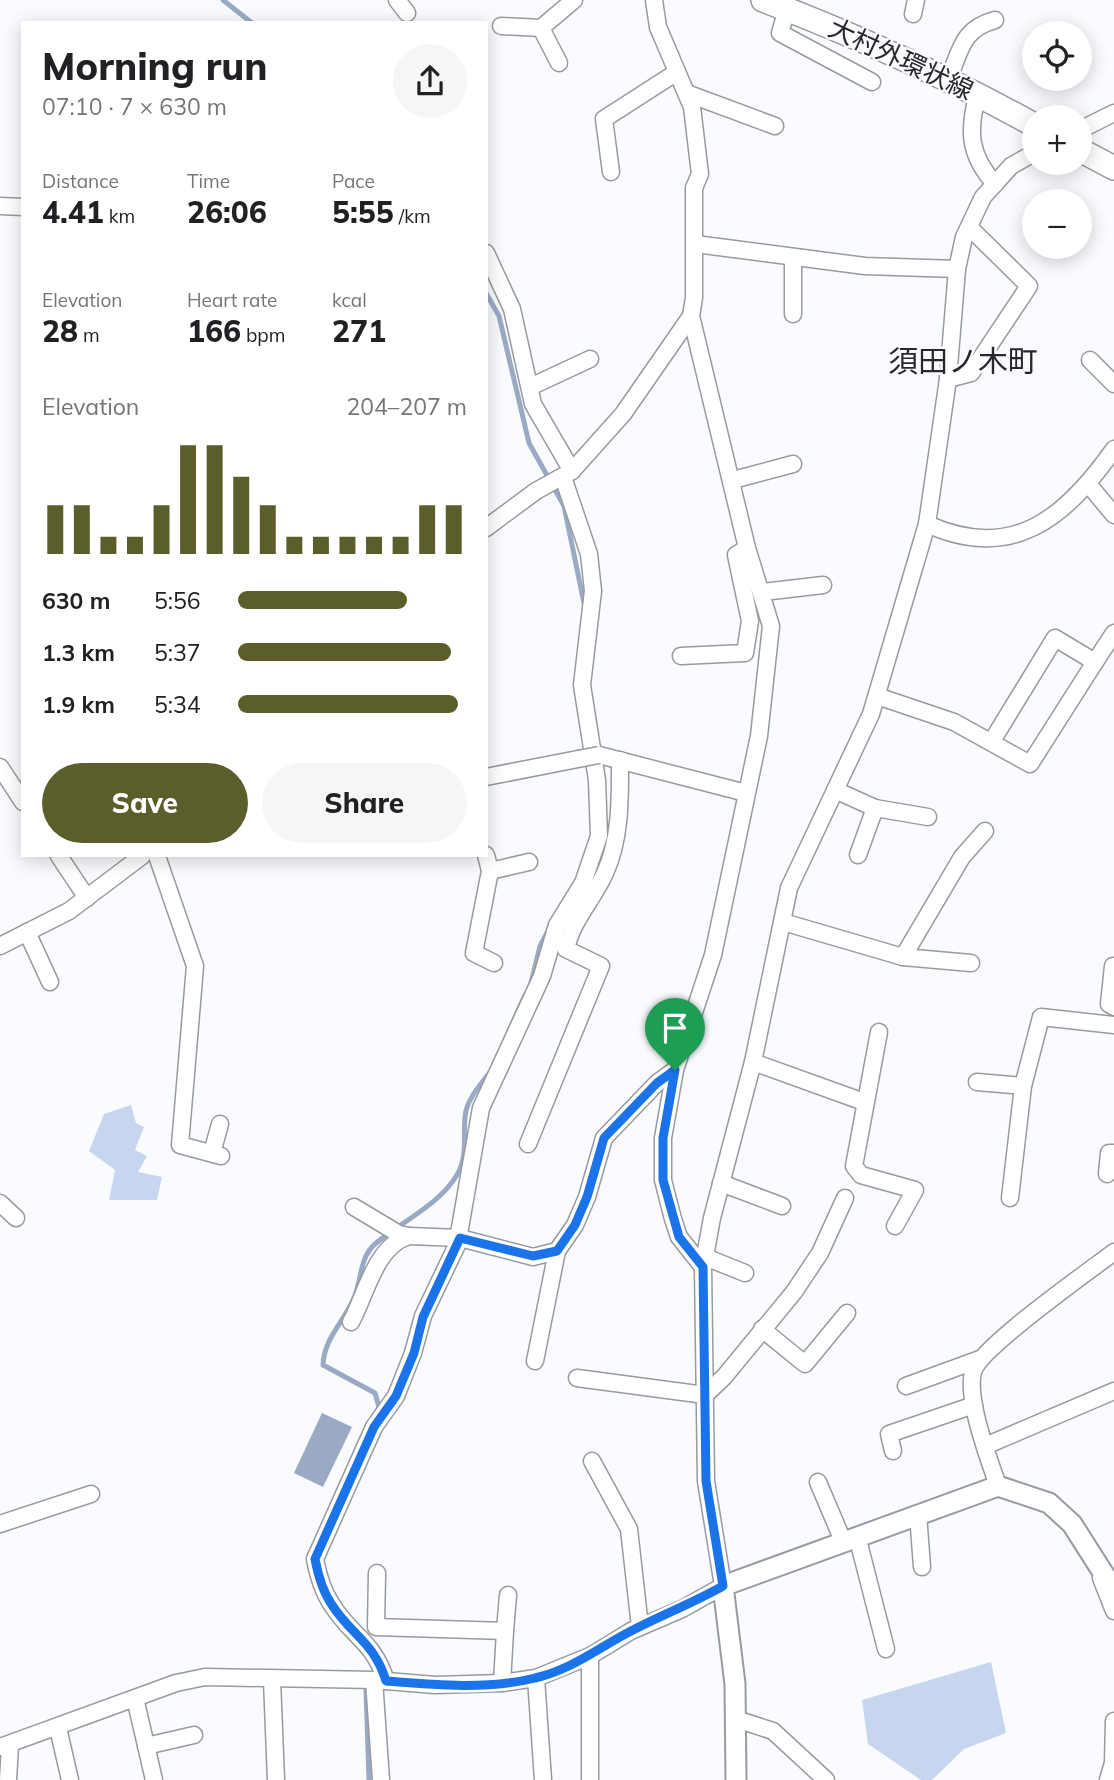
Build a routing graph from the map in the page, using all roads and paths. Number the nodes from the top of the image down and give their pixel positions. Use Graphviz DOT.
graph roads {
  1 [pos="574,0"];
  2 [pos="654,0"];
  3 [pos="763,0"];
  4 [pos="787,9"];
  5 [pos="995,20"];
  6 [pos="501,26"];
  7 [pos="541,28"];
  8 [pos="559,63"];
  9 [pos="677,72"];
  10 [pos="950,78"];
  11 [pos="872,82"];
  12 [pos="978,93"];
  13 [pos="689,94"];
  14 [pos="1114,113"];
  15 [pos="1022,118"];
  16 [pos="1092,124"];
  17 [pos="775,126"];
  18 [pos="1092,156"];
  19 [pos="1022,160"];
  20 [pos="1114,168"];
  21 [pos="611,172"];
  22 [pos="995,184"];
  23 [pos="0,206"];
  24 [pos="21,207"];
  25 [pos="969,227"];
  26 [pos="695,244"];
  27 [pos="488,257"];
  28 [pos="793,257"];
  29 [pos="957,269"];
  30 [pos="793,314"];
  31 [pos="691,316"];
  32 [pos="590,359"];
  33 [pos="1090,360"];
  34 [pos="948,379"];
  35 [pos="1114,384"];
  36 [pos="530,387"];
  37 [pos="1114,449"];
  38 [pos="793,464"];
  39 [pos="564,476"];
  40 [pos="733,480"];
  41 [pos="1088,485"];
  42 [pos="1114,515"];
  43 [pos="927,524"];
  44 [pos="488,527"];
  45 [pos="747,548"];
  46 [pos="823,585"];
  47 [pos="763,592"];
  48 [pos="1114,633"];
  49 [pos="681,656"];
  50 [pos="1095,662"];
  51 [pos="877,696"];
  52 [pos="992,741"];
  53 [pos="620,760"];
  54 [pos="0,768"];
  55 [pos="488,777"];
  56 [pos="835,790"];
  57 [pos="746,793"];
  58 [pos="21,799"];
  59 [pos="876,808"];
  60 [pos="928,817"];
  61 [pos="985,831"];
  62 [pos="858,855"];
  63 [pos="60,857"];
  64 [pos="141,857"];
  65 [pos="157,857"];
  66 [pos="529,862"];
  67 [pos="488,863"];
  68 [pos="88,898"];
  69 [pos="783,922"];
  70 [pos="27,932"];
  71 [pos="0,946"];
  72 [pos="903,957"];
  73 [pos="494,963"];
  74 [pos="971,963"];
  75 [pos="1113,966"];
  76 [pos="50,982"];
  77 [pos="1114,1007"];
  78 [pos="1114,1025"];
  79 [pos="879,1032"];
  80 [pos="753,1062"];
  81 [pos="675,1070"];
  82 [pos="976,1082"];
  83 [pos="1023,1086"];
  84 [pos="864,1102"];
  85 [pos="220,1124"];
  86 [pos="528,1144"];
  87 [pos="1114,1153"];
  88 [pos="1107,1174"];
  89 [pos="721,1183"];
  90 [pos="845,1198"];
  91 [pos="1010,1198"];
  92 [pos="0,1203"];
  93 [pos="782,1206"];
  94 [pos="354,1207"];
  95 [pos="16,1218"];
  96 [pos="895,1226"];
  97 [pos="398,1232"];
  98 [pos="460,1238"];
  99 [pos="557,1251"];
  100 [pos="1114,1252"];
  101 [pos="704,1262"];
  102 [pos="745,1273"];
  103 [pos="846,1313"];
  104 [pos="351,1322"];
  105 [pos="762,1329"];
  106 [pos="980,1359"];
  107 [pos="535,1361"];
  108 [pos="576,1378"];
  109 [pos="906,1387"];
  110 [pos="1114,1391"];
  111 [pos="705,1395"];
  112 [pos="974,1405"];
  113 [pos="985,1446"];
  114 [pos="893,1451"];
  115 [pos="593,1461"];
  116 [pos="818,1482"];
  117 [pos="998,1486"];
  118 [pos="91,1494"];
  119 [pos="918,1514"];
  120 [pos="0,1524"];
  121 [pos="850,1539"];
  122 [pos="1097,1566"];
  123 [pos="922,1567"];
  124 [pos="377,1573"];
  125 [pos="723,1586"];
  126 [pos="1114,1590"];
  127 [pos="508,1595"];
  128 [pos="1114,1611"];
  129 [pos="640,1627"];
  130 [pos="505,1631"];
  131 [pos="886,1649"];
  132 [pos="590,1656"];
  133 [pos="536,1678"];
  134 [pos="272,1680"];
  135 [pos="380,1680"];
  136 [pos="502,1683"];
  137 [pos="135,1698"];
  138 [pos="736,1719"];
  139 [pos="1114,1721"];
  140 [pos="58,1728"];
  141 [pos="194,1735"];
  142 [pos="146,1746"];
  143 [pos="5,1747"];
  144 [pos="8,1780"];
  145 [pos="70,1780"];
  146 [pos="154,1780"];
  147 [pos="276,1780"];
  148 [pos="381,1780"];
  149 [pos="542,1780"];
  150 [pos="590,1780"];
  151 [pos="736,1780"];
  152 [pos="826,1780"];
  153 [pos="1108,1780"];
  1 -- 7 [label="street"];
  2 -- 9 [label="street"];
  3 -- 4 [label="main road, 大村外環状線"];
  4 -- 10 [label="main road, 大村外環状線"];
  4 -- 11 [label="street"];
  5 -- 10 [label="street"];
  6 -- 7 [label="street"];
  7 -- 8 [label="street"];
  9 -- 13 [label="street"];
  9 -- 21 [label="street"];
  10 -- 12 [label="main road, 大村外環状線"];
  12 -- 15 [label="main road, 大村外環状線"];
  12 -- 22 [label="street"];
  13 -- 17 [label="street"];
  13 -- 26 [label="street"];
  14 -- 16 [label="street"];
  18 -- 20 [label="main road"];
  19 -- 22 [label="street"];
  22 -- 25 [label="street"];
  23 -- 24 [label="street"];
  25 -- 29 [label="street"];
  25 -- 34 [label="street"];
  26 -- 28 [label="street"];
  26 -- 31 [label="street"];
  27 -- 36 [label="street"];
  28 -- 29 [label="street"];
  28 -- 30 [label="street"];
  29 -- 34 [label="street"];
  31 -- 39 [label="street"];
  31 -- 40 [label="street"];
  32 -- 36 [label="street"];
  33 -- 35 [label="street"];
  34 -- 43 [label="street"];
  36 -- 39 [label="street"];
  37 -- 41 [label="street"];
  38 -- 40 [label="street"];
  39 -- 44 [label="street"];
  39 -- 98 [label="street"];
  40 -- 45 [label="street"];
  41 -- 42 [label="street"];
  41 -- 43 [label="street"];
  43 -- 51 [label="street"];
  45 -- 47 [label="street"];
  45 -- 49 [label="street"];
  46 -- 47 [label="street"];
  47 -- 57 [label="street"];
  48 -- 50 [label="street"];
  50 -- 52 [label="street"];
  50 -- 52 [label="street"];
  51 -- 52 [label="street"];
  51 -- 56 [label="street"];
  53 -- 55 [label="street, bridge"];
  53 -- 57 [label="street"];
  53 -- 86 [label="street"];
  54 -- 58 [label="street"];
  56 -- 59 [label="street"];
  56 -- 69 [label="street"];
  57 -- 81 [label="street"];
  59 -- 60 [label="street"];
  59 -- 62 [label="street"];
  61 -- 72 [label="street"];
  63 -- 68 [label="street"];
  64 -- 68 [label="street"];
  65 -- 85 [label="street"];
  66 -- 67 [label="street"];
  67 -- 73 [label="street"];
  68 -- 70 [label="street"];
  69 -- 72 [label="street"];
  69 -- 80 [label="street"];
  70 -- 71 [label="street"];
  70 -- 76 [label="street"];
  72 -- 74 [label="street"];
  75 -- 77 [label="street"];
  78 -- 83 [label="street"];
  79 -- 84 [label="street"];
  80 -- 84 [label="street"];
  80 -- 89 [label="street"];
  81 -- 99 [label="street"];
  81 -- 101 [label="street"];
  82 -- 83 [label="street"];
  83 -- 91 [label="street"];
  84 -- 96 [label="street"];
  87 -- 88 [label="street"];
  89 -- 93 [label="street"];
  89 -- 101 [label="street"];
  90 -- 105 [label="street"];
  92 -- 95 [label="street"];
  94 -- 97 [label="street"];
  97 -- 98 [label="street"];
  97 -- 104 [label="street"];
  98 -- 99 [label="street"];
  98 -- 135 [label="street"];
  99 -- 107 [label="street"];
  100 -- 106 [label="street"];
  101 -- 102 [label="street"];
  101 -- 111 [label="street"];
  103 -- 105 [label="street"];
  105 -- 111 [label="street"];
  106 -- 109 [label="street"];
  106 -- 112 [label="street"];
  108 -- 111 [label="street"];
  110 -- 113 [label="street"];
  111 -- 125 [label="street"];
  112 -- 113 [label="street"];
  112 -- 114 [label="street"];
  113 -- 117 [label="street"];
  115 -- 129 [label="street"];
  116 -- 121 [label="street"];
  117 -- 119 [label="street"];
  117 -- 122 [label="street"];
  118 -- 120 [label="street"];
  119 -- 121 [label="street"];
  119 -- 123 [label="street"];
  121 -- 125 [label="street"];
  121 -- 131 [label="street"];
  122 -- 126 [label="street"];
  122 -- 128 [label="street"];
  124 -- 130 [label="street"];
  125 -- 129 [label="street"];
  125 -- 138 [label="street"];
  127 -- 130 [label="street"];
  129 -- 132 [label="street"];
  130 -- 136 [label="street"];
  132 -- 133 [label="street"];
  132 -- 150 [label="street"];
  133 -- 136 [label="street"];
  133 -- 149 [label="street"];
  134 -- 135 [label="street"];
  134 -- 137 [label="street"];
  134 -- 147 [label="street"];
  135 -- 136 [label="street"];
  135 -- 148 [label="street"];
  137 -- 140 [label="street"];
  137 -- 142 [label="street"];
  138 -- 151 [label="street"];
  138 -- 152 [label="street"];
  139 -- 153 [label="street"];
  140 -- 143 [label="street"];
  140 -- 145 [label="street"];
  141 -- 142 [label="street"];
  142 -- 146 [label="street"];
  143 -- 144 [label="street"];
}
